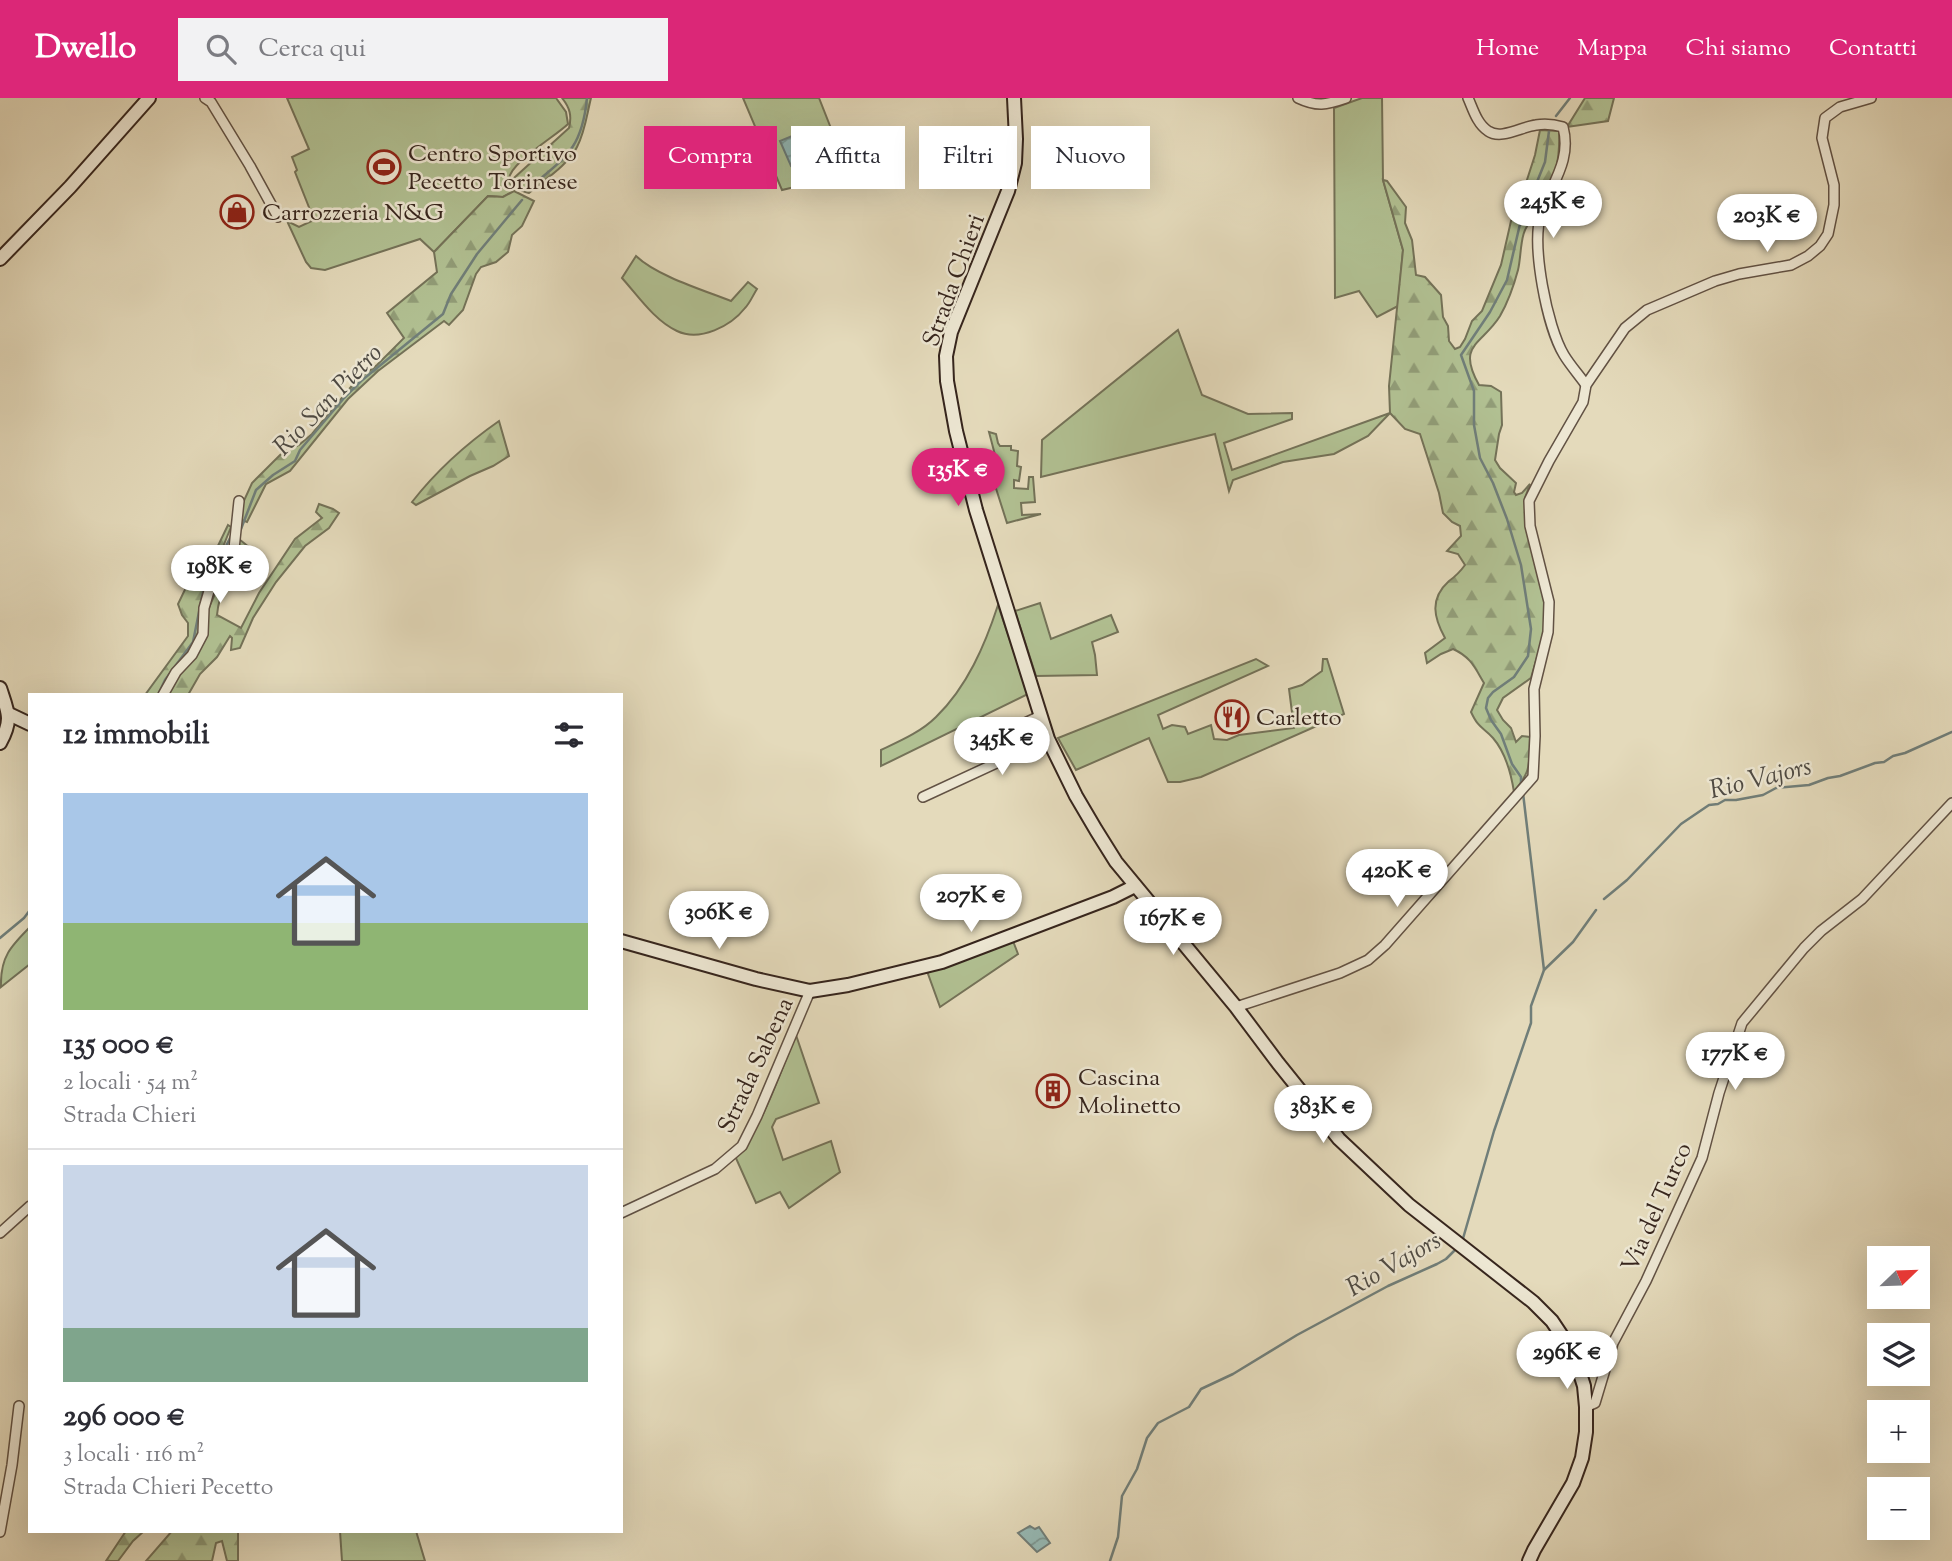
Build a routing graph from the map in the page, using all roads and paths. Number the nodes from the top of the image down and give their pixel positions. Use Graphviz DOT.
graph roads {
  1 [pos="149,98"];
  2 [pos="205,98"];
  3 [pos="1014,98"];
  4 [pos="1298,98"];
  5 [pos="1346,98"];
  6 [pos="1468,98"];
  7 [pos="1871,98"];
  8 [pos="278,217"];
  9 [pos="0,260"];
  10 [pos="1586,385"];
  11 [pos="239,502"];
  12 [pos="0,688"];
  13 [pos="164,693"];
  14 [pos="9,714"];
  15 [pos="1040,716"];
  16 [pos="28,723"];
  17 [pos="0,743"];
  18 [pos="923,797"];
  19 [pos="1952,803"];
  20 [pos="1135,886"];
  21 [pos="623,942"];
  22 [pos="810,991"];
  23 [pos="1236,1007"];
  24 [pos="28,1208"];
  25 [pos="623,1212"];
  26 [pos="0,1233"];
  27 [pos="19,1405"];
  28 [pos="1586,1408"];
  29 [pos="0,1532"];
  30 [pos="1529,1561"];
  1 -- 9 [label="main road"];
  2 -- 8 [label="street"];
  3 -- 15 [label="main road, Strada Chieri"];
  4 -- 5 [label="street"];
  6 -- 10 [label="street"];
  7 -- 10 [label="street"];
  10 -- 23 [label="street"];
  11 -- 13 [label="street"];
  12 -- 14 [label="main road"];
  14 -- 16 [label="main road"];
  14 -- 17 [label="main road"];
  15 -- 18 [label="street"];
  15 -- 20 [label="main road, Strada Chieri"];
  19 -- 28 [label="street, Via del Turco"];
  20 -- 22 [label="main road"];
  20 -- 23 [label="main road, Strada Chieri"];
  21 -- 22 [label="main road"];
  22 -- 25 [label="street, Strada Sabena"];
  23 -- 28 [label="main road, Strada Chieri"];
  24 -- 26 [label="street"];
  27 -- 29 [label="street"];
  28 -- 30 [label="main road, Strada Chieri"];
}
